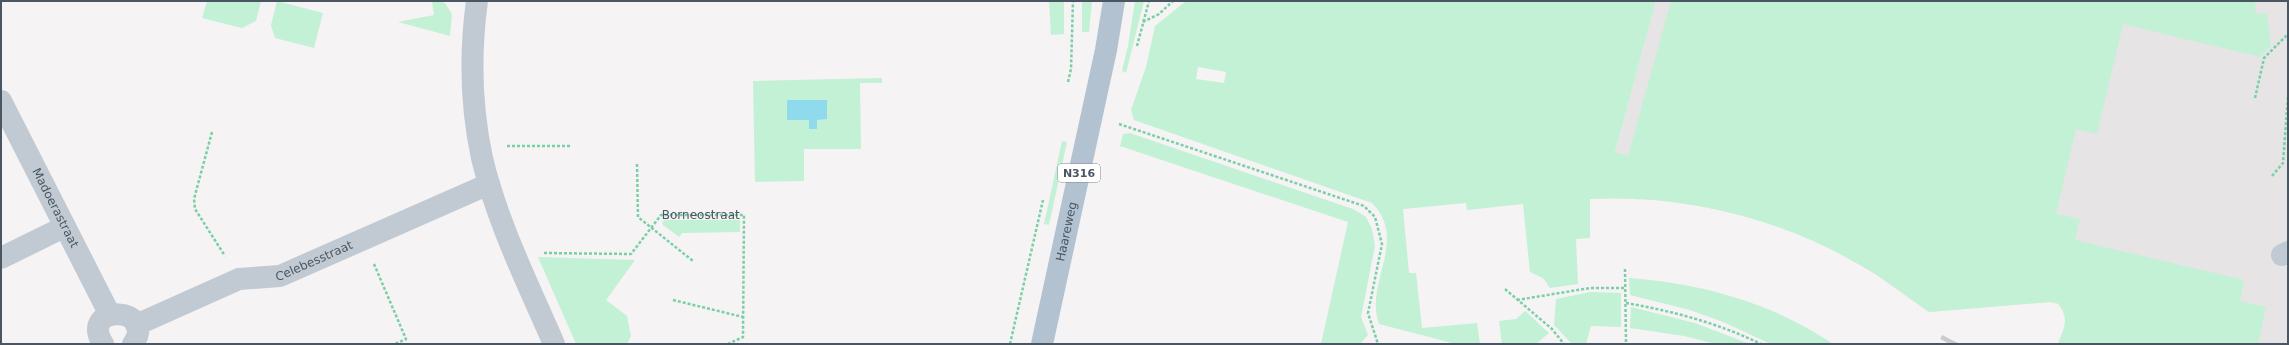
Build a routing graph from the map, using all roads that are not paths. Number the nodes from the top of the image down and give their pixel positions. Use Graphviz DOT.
graph roads {
  1 [pos="477,1"];
  2 [pos="1114,1"];
  3 [pos="1,101"];
  4 [pos="489,184"];
  5 [pos="64,227"];
  6 [pos="1,258"];
  7 [pos="110,315"];
  8 [pos="134,334"];
  9 [pos="99,343"];
  10 [pos="554,344"];
  11 [pos="1042,344"];
  1 -- 4 [label="street"];
  2 -- 11 [label="main road, Haareweg / N316"];
  3 -- 5 [label="street, Madoerastraat"];
  4 -- 8 [label="street, Celebesstraat"];
  4 -- 10 [label="street"];
  5 -- 6 [label="street"];
  5 -- 7 [label="street, Madoerastraat"];
  7 -- 8 [label="street, Celebesstraat"];
  7 -- 9 [label="street"];
}
